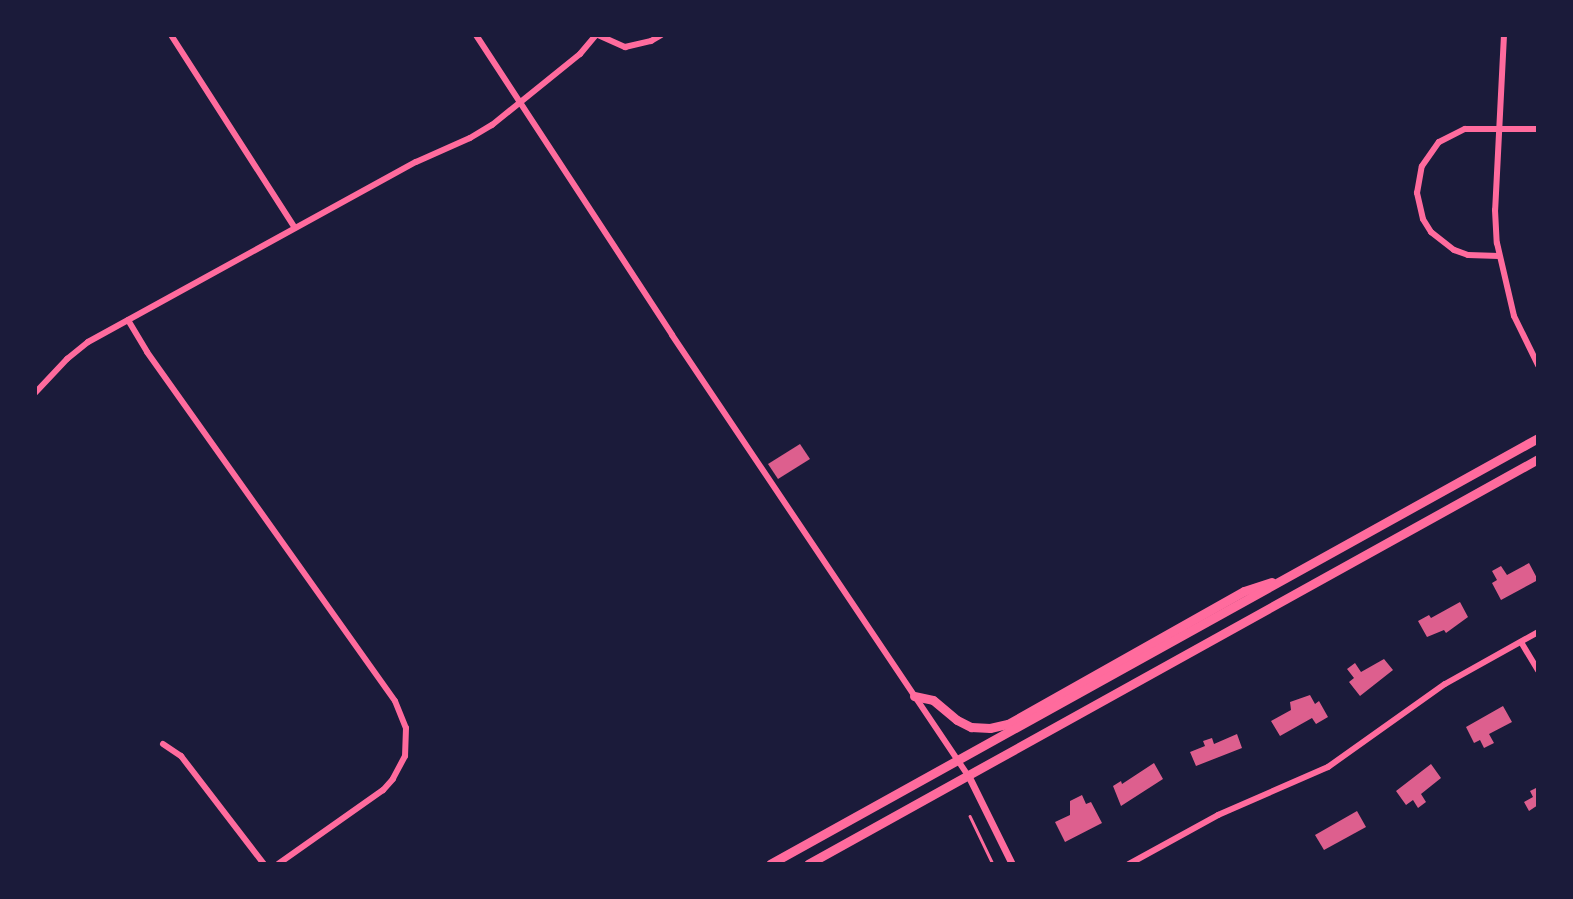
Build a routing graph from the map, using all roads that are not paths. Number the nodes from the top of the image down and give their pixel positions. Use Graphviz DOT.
graph roads {
  1 [pos="171,35"];
  2 [pos="477,35"];
  3 [pos="597,35"];
  4 [pos="661,35"];
  5 [pos="1504,35"];
  6 [pos="521,103"];
  7 [pos="1499,126"];
  8 [pos="1538,129"];
  9 [pos="295,228"];
  10 [pos="1499,256"];
  11 [pos="128,320"];
  12 [pos="1538,365"];
  13 [pos="35,393"];
  14 [pos="1538,438"];
  15 [pos="1538,459"];
  16 [pos="1288,578"];
  17 [pos="1538,632"];
  18 [pos="1521,642"];
  19 [pos="1538,670"];
  20 [pos="914,696"];
  21 [pos="163,744"];
  22 [pos="959,762"];
  23 [pos="968,778"];
  24 [pos="264,864"];
  25 [pos="278,864"];
  26 [pos="771,864"];
  27 [pos="808,864"];
  28 [pos="1012,864"];
  29 [pos="1129,864"];
  1 -- 9 [label="street"];
  2 -- 6 [label="street"];
  3 -- 4 [label="street"];
  3 -- 6 [label="street"];
  5 -- 7 [label="street"];
  6 -- 9 [label="street"];
  6 -- 20 [label="street"];
  7 -- 8 [label="street"];
  7 -- 10 [label="street"];
  7 -- 10 [label="street"];
  9 -- 11 [label="street"];
  10 -- 12 [label="street"];
  11 -- 13 [label="street"];
  11 -- 25 [label="street"];
  14 -- 16 [label="main road"];
  15 -- 23 [label="main road"];
  16 -- 20 [label="main road"];
  16 -- 22 [label="main road"];
  17 -- 18 [label="street"];
  18 -- 19 [label="street"];
  18 -- 29 [label="street"];
  20 -- 22 [label="street"];
  21 -- 24 [label="street"];
  22 -- 23 [label="street"];
  22 -- 26 [label="main road"];
  23 -- 27 [label="main road"];
  23 -- 28 [label="street"];
}
